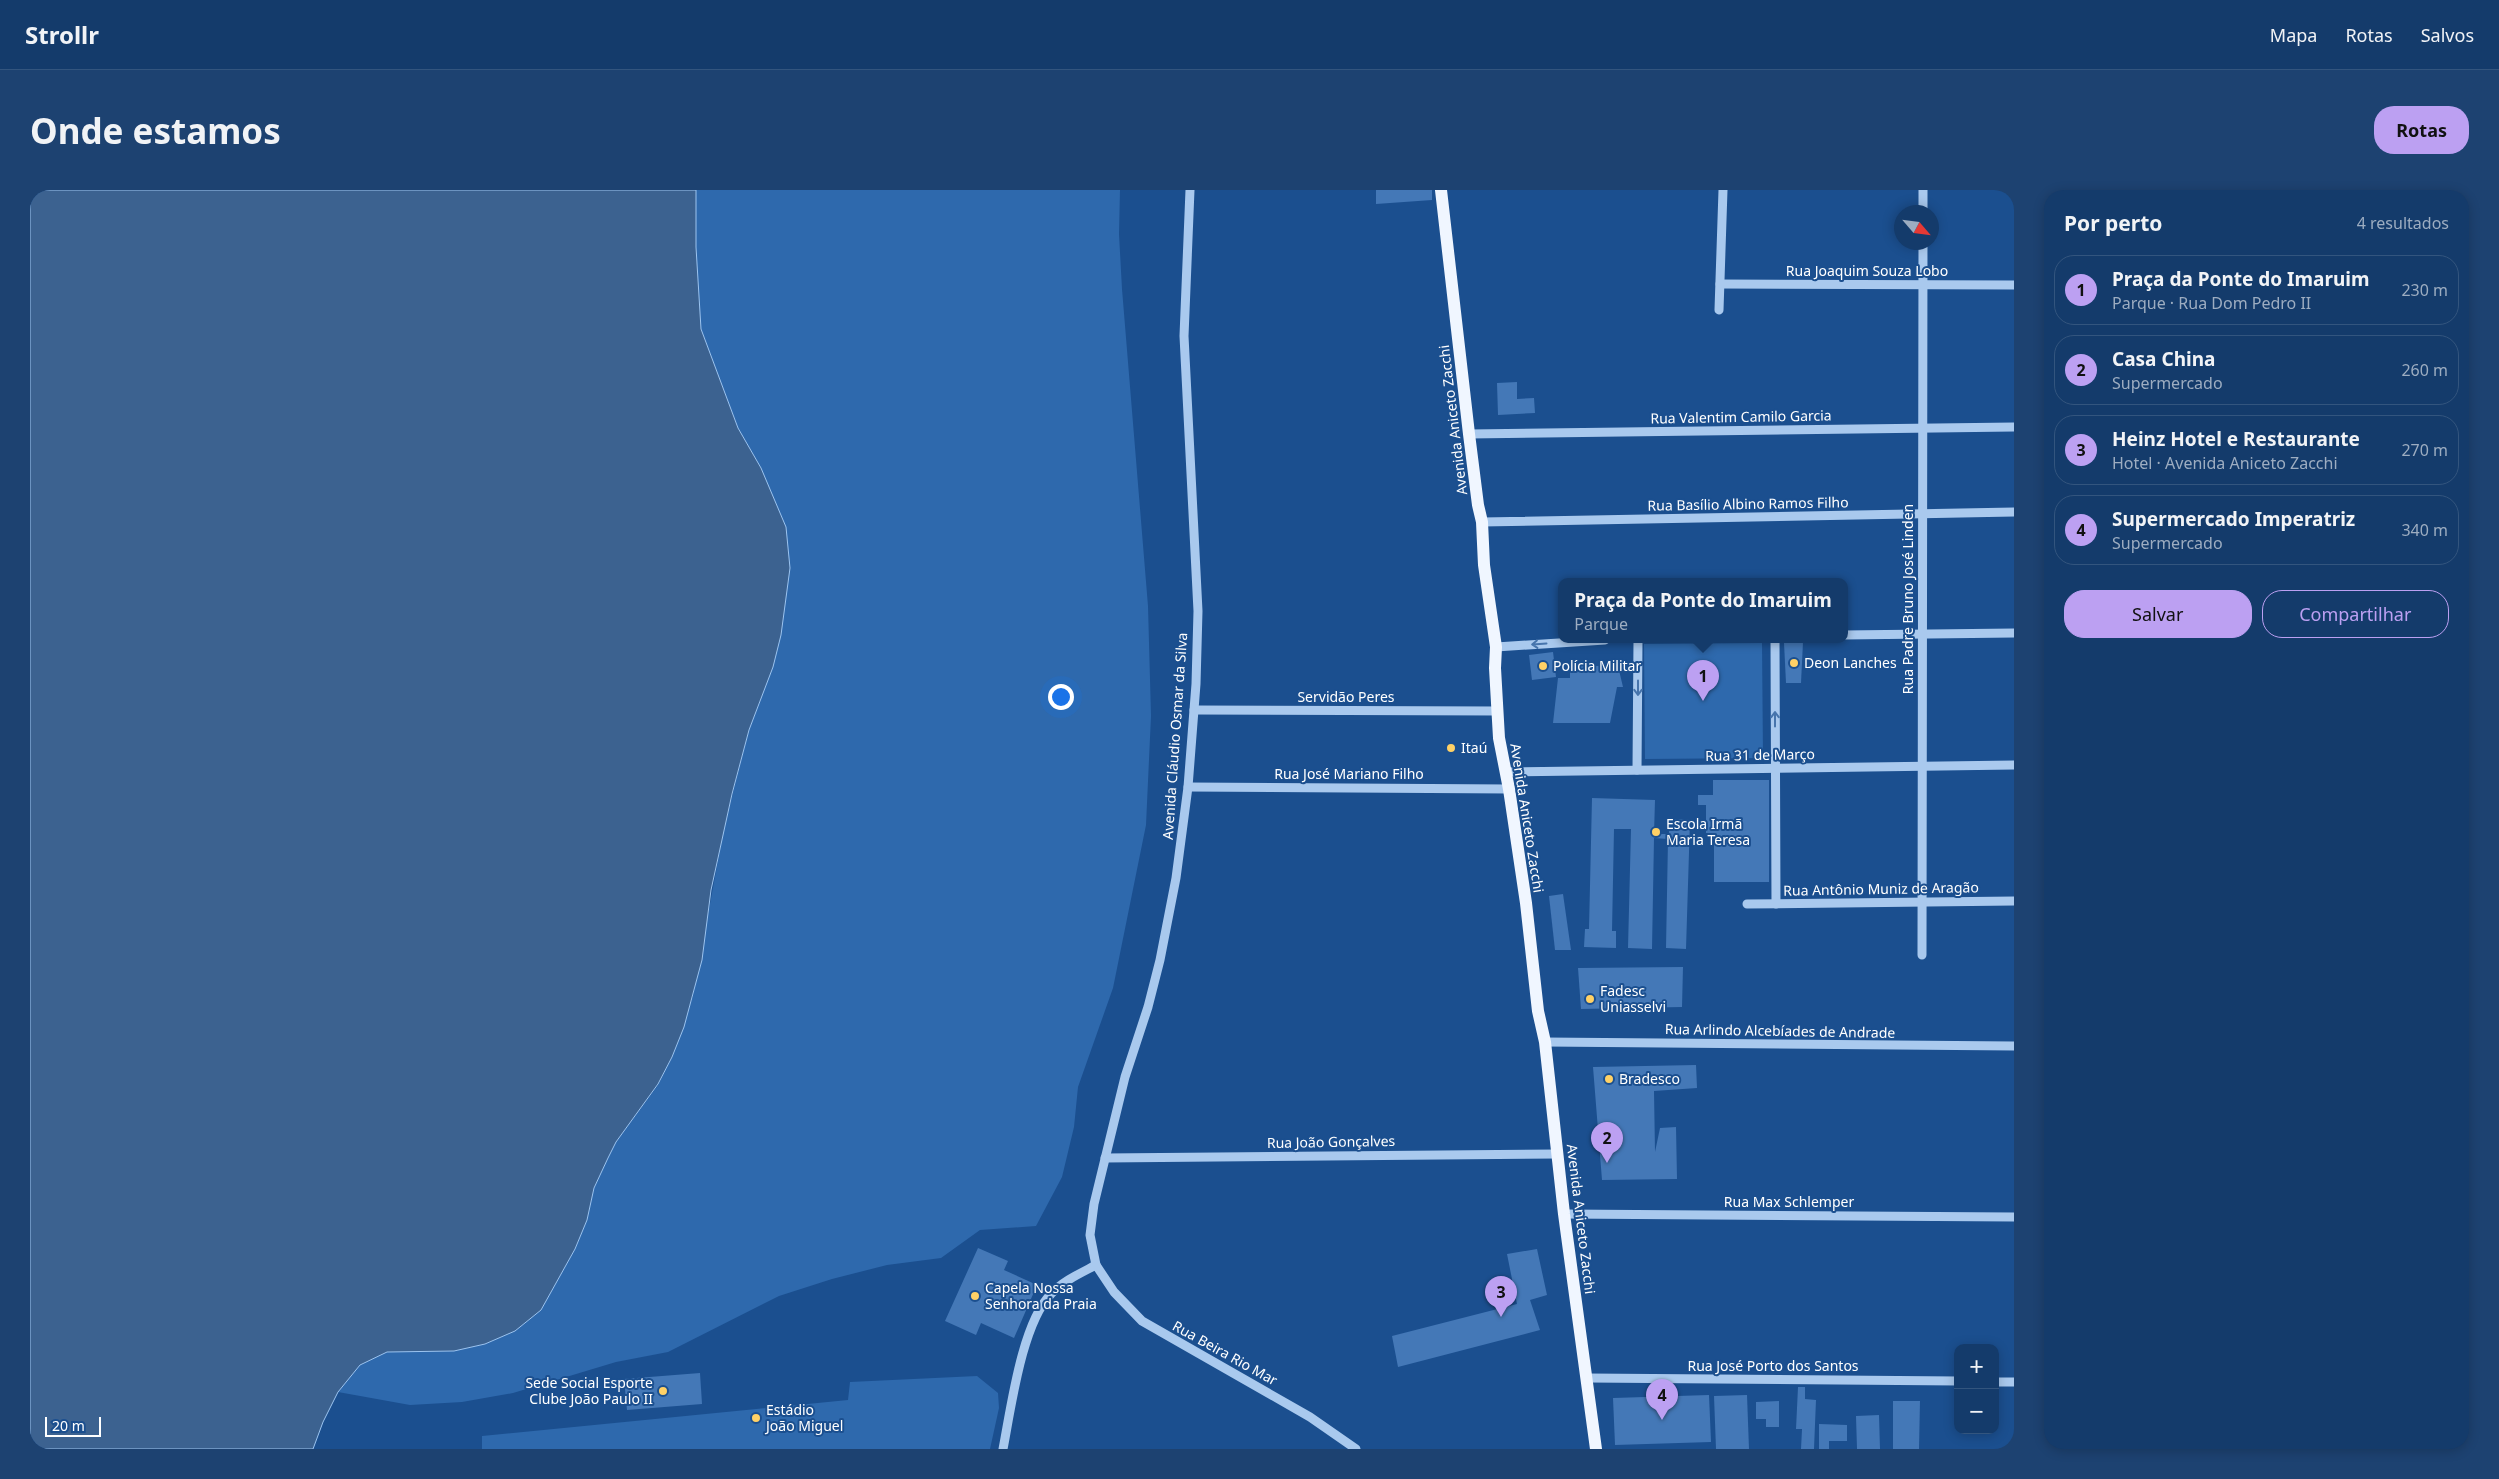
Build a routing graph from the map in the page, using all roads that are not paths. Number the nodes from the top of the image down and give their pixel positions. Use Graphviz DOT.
graph roads {
  1 [pos="1190,190"];
  2 [pos="1441,190"];
  3 [pos="1722,190"];
  4 [pos="1923,190"];
  5 [pos="1923,205"];
  6 [pos="1923,250"];
  7 [pos="1720,284"];
  8 [pos="1923,284"];
  9 [pos="2014,284"];
  10 [pos="1719,310"];
  11 [pos="2014,426"];
  12 [pos="1923,428"];
  13 [pos="1469,434"];
  14 [pos="2014,512"];
  15 [pos="1923,514"];
  16 [pos="1482,522"];
  17 [pos="2014,633"];
  18 [pos="1921,634"];
  19 [pos="1848,635"];
  20 [pos="1558,643"];
  21 [pos="1638,643"];
  22 [pos="1775,643"];
  23 [pos="1496,647"];
  24 [pos="1194,710"];
  25 [pos="1498,711"];
  26 [pos="2014,765"];
  27 [pos="1922,766"];
  28 [pos="1776,768"];
  29 [pos="1637,770"];
  30 [pos="1506,772"];
  31 [pos="1188,788"];
  32 [pos="1509,789"];
  33 [pos="2014,901"];
  34 [pos="1922,902"];
  35 [pos="1747,904"];
  36 [pos="1776,904"];
  37 [pos="1922,955"];
  38 [pos="1545,1042"];
  39 [pos="2014,1046"];
  40 [pos="1557,1154"];
  41 [pos="1105,1158"];
  42 [pos="1564,1214"];
  43 [pos="2014,1217"];
  44 [pos="1096,1265"];
  45 [pos="1588,1378"];
  46 [pos="1954,1381"];
  47 [pos="1999,1382"];
  48 [pos="2014,1382"];
  49 [pos="1003,1449"];
  50 [pos="1356,1449"];
  51 [pos="1596,1449"];
  1 -- 24 [label="street, Avenida Cláudio Osmar da Silva"];
  2 -- 13 [label="main road, Avenida Aniceto Zacchi"];
  3 -- 7 [label="street"];
  4 -- 5 [label="street"];
  6 -- 8 [label="street, Rua Padre Bruno José Linden"];
  7 -- 8 [label="street, Rua Joaquim Souza Lobo"];
  7 -- 10 [label="street"];
  8 -- 9 [label="street, Rua Joaquim Souza Lobo"];
  8 -- 12 [label="street, Rua Padre Bruno José Linden"];
  11 -- 12 [label="street, Rua Valentim Camilo Garcia"];
  12 -- 13 [label="street, Rua Valentim Camilo Garcia"];
  12 -- 15 [label="street, Rua Padre Bruno José Linden"];
  13 -- 16 [label="main road, Avenida Aniceto Zacchi"];
  14 -- 15 [label="street, Rua Basílio Albino Ramos Filho"];
  15 -- 16 [label="street, Rua Basílio Albino Ramos Filho"];
  15 -- 18 [label="street, Rua Padre Bruno José Linden"];
  16 -- 23 [label="main road, Avenida Aniceto Zacchi"];
  17 -- 18 [label="street"];
  18 -- 19 [label="street"];
  18 -- 27 [label="street, Rua Padre Bruno José Linden"];
  20 -- 23 [label="street, one-way"];
  21 -- 29 [label="street, one-way"];
  28 -- 22 [label="street, one-way"];
  23 -- 25 [label="main road, Avenida Aniceto Zacchi"];
  24 -- 25 [label="street, Servidão Peres"];
  24 -- 31 [label="street, Avenida Cláudio Osmar da Silva"];
  25 -- 30 [label="main road, Avenida Aniceto Zacchi"];
  26 -- 27 [label="street, Rua 31 de Março"];
  27 -- 28 [label="street, Rua 31 de Março"];
  27 -- 34 [label="street, Rua Padre Bruno José Linden"];
  28 -- 29 [label="street, Rua 31 de Março"];
  28 -- 36 [label="street"];
  29 -- 30 [label="street, Rua 31 de Março"];
  30 -- 32 [label="main road, Avenida Aniceto Zacchi"];
  31 -- 32 [label="street, Rua José Mariano Filho"];
  31 -- 41 [label="street, Avenida Cláudio Osmar da Silva"];
  32 -- 38 [label="main road, Avenida Aniceto Zacchi"];
  33 -- 34 [label="street, Rua Antônio Muniz de Aragão"];
  34 -- 36 [label="street, Rua Antônio Muniz de Aragão"];
  34 -- 37 [label="street, Rua Padre Bruno José Linden"];
  35 -- 36 [label="street, Rua Antônio Muniz de Aragão"];
  38 -- 39 [label="street, Rua Arlindo Alcebíades de Andrade"];
  38 -- 40 [label="main road, Avenida Aniceto Zacchi"];
  40 -- 41 [label="street, Rua João Gonçalves"];
  40 -- 42 [label="main road, Avenida Aniceto Zacchi"];
  41 -- 44 [label="street, Avenida Cláudio Osmar da Silva"];
  42 -- 43 [label="street, Rua Max Schlemper"];
  42 -- 45 [label="main road, Avenida Aniceto Zacchi"];
  44 -- 49 [label="street"];
  44 -- 50 [label="street, Rua Beira Rio Mar"];
  45 -- 46 [label="street, Rua José Porto dos Santos"];
  45 -- 51 [label="main road, Avenida Aniceto Zacchi"];
  47 -- 48 [label="street"];
}
